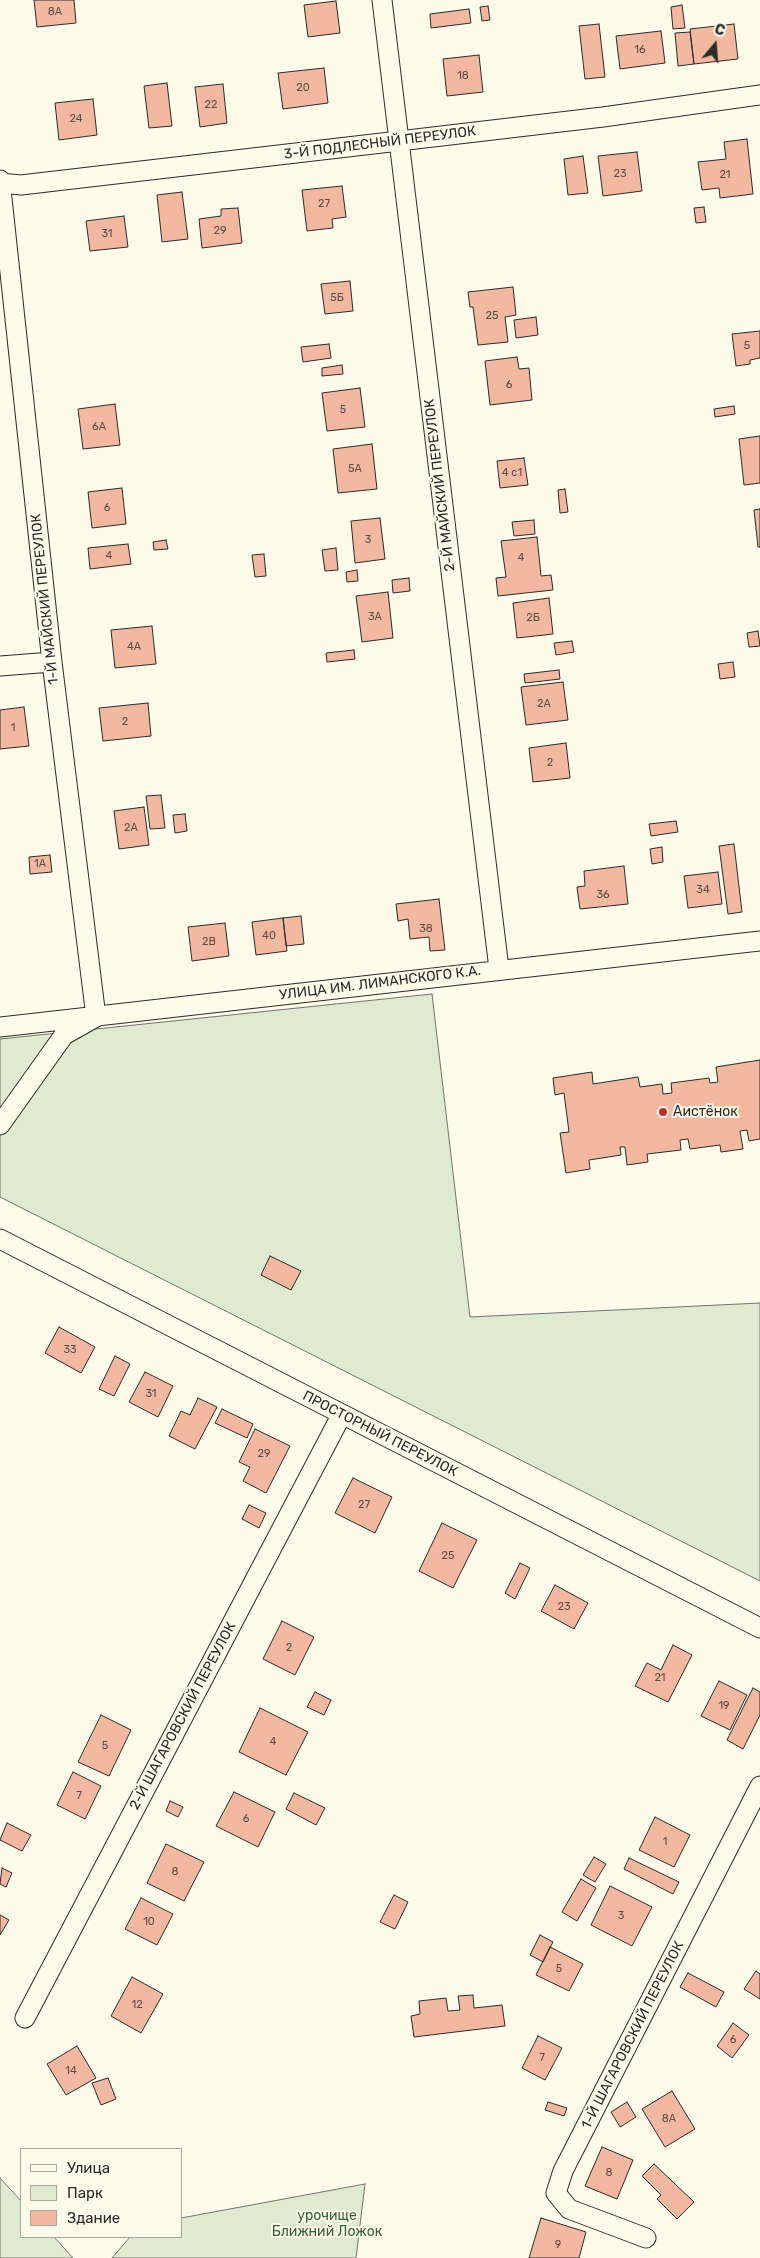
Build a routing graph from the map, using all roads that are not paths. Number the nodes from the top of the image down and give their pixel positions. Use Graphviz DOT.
graph roads {
  1 [pos="382,0"];
  2 [pos="760,95"];
  3 [pos="399,141"];
  4 [pos="0,182"];
  5 [pos="52,662"];
  6 [pos="0,666"];
  7 [pos="760,941"];
  8 [pos="499,969"];
  9 [pos="96,1017"];
  10 [pos="0,1027"];
  11 [pos="0,1125"];
  12 [pos="0,1239"];
  13 [pos="342,1414"];
  14 [pos="760,1628"];
  15 [pos="760,1786"];
  16 [pos="25,2018"];
  17 [pos="646,2238"];
  1 -- 3 [label="street, 2-Й МАЙСКИЙ ПЕРЕУЛОК"];
  2 -- 3 [label="street, 3-Й ПОДЛЕСНЫЙ ПЕРЕУЛОК"];
  3 -- 4 [label="street, 3-Й ПОДЛЕСНЫЙ ПЕРЕУЛОК"];
  3 -- 8 [label="street, 2-Й МАЙСКИЙ ПЕРЕУЛОК"];
  4 -- 5 [label="street, 1-Й МАЙСКИЙ ПЕРЕУЛОК"];
  5 -- 6 [label="street"];
  5 -- 9 [label="street, 1-Й МАЙСКИЙ ПЕРЕУЛОК"];
  7 -- 8 [label="street, УЛИЦА ИМ. ЛИМАНСКОГО К.А."];
  8 -- 9 [label="street, УЛИЦА ИМ. ЛИМАНСКОГО К.А."];
  9 -- 10 [label="street, УЛИЦА ИМ. ЛИМАНСКОГО К.А."];
  9 -- 11 [label="street"];
  12 -- 13 [label="street, ПРОСТОРНЫЙ ПЕРЕУЛОК"];
  13 -- 14 [label="street, ПРОСТОРНЫЙ ПЕРЕУЛОК"];
  13 -- 16 [label="street, 2-Й ШАГАРОВСКИЙ ПЕРЕУЛОК"];
  15 -- 17 [label="street, 1-Й ШАГАРОВСКИЙ ПЕРЕУЛОК"];
}
